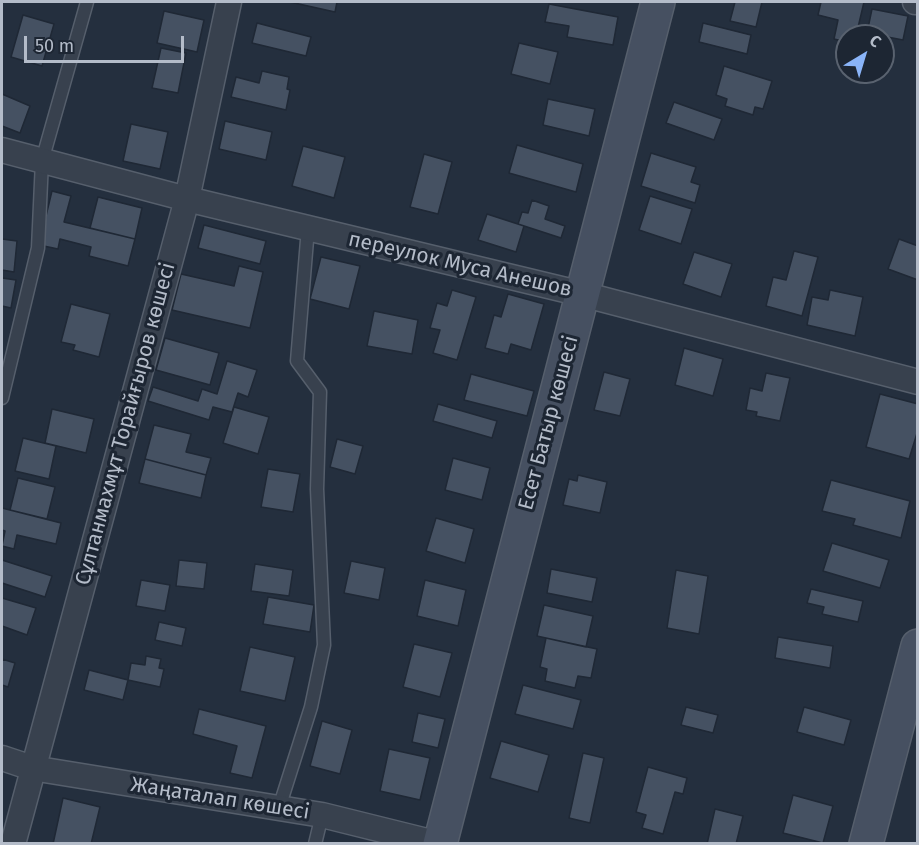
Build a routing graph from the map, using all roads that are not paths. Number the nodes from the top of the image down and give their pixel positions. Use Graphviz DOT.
graph roads {
  1 [pos="87,2"];
  2 [pos="229,2"];
  3 [pos="658,2"];
  4 [pos="2,150"];
  5 [pos="42,160"];
  6 [pos="187,199"];
  7 [pos="308,228"];
  8 [pos="582,294"];
  9 [pos="918,382"];
  10 [pos="2,398"];
  11 [pos="918,646"];
  12 [pos="2,758"];
  13 [pos="32,768"];
  14 [pos="279,808"];
  15 [pos="322,815"];
  16 [pos="13,843"];
  17 [pos="315,843"];
  18 [pos="439,843"];
  19 [pos="866,843"];
  1 -- 5 [label="lane"];
  2 -- 6 [label="street, Сұлтанмахмұт Торайғыров көшесі"];
  3 -- 8 [label="street, Есет Батыр көшесі"];
  4 -- 5 [label="street, переулок Муса Анешов"];
  5 -- 6 [label="street, переулок Муса Анешов"];
  5 -- 10 [label="lane"];
  6 -- 7 [label="street, переулок Муса Анешов"];
  6 -- 13 [label="street, Сұлтанмахмұт Торайғыров көшесі"];
  7 -- 8 [label="street, переулок Муса Анешов"];
  7 -- 14 [label="lane"];
  8 -- 9 [label="street, переулок Муса Анешов"];
  8 -- 18 [label="street, Есет Батыр көшесі"];
  11 -- 19 [label="street"];
  12 -- 13 [label="street, Жаңаталап көшесі"];
  13 -- 14 [label="street, Жаңаталап көшесі"];
  13 -- 16 [label="street, Сұлтанмахмұт Торайғыров көшесі"];
  14 -- 15 [label="street, Жаңаталап көшесі"];
  15 -- 17 [label="lane"];
  15 -- 18 [label="street, Жаңаталап көшесі"];
}
